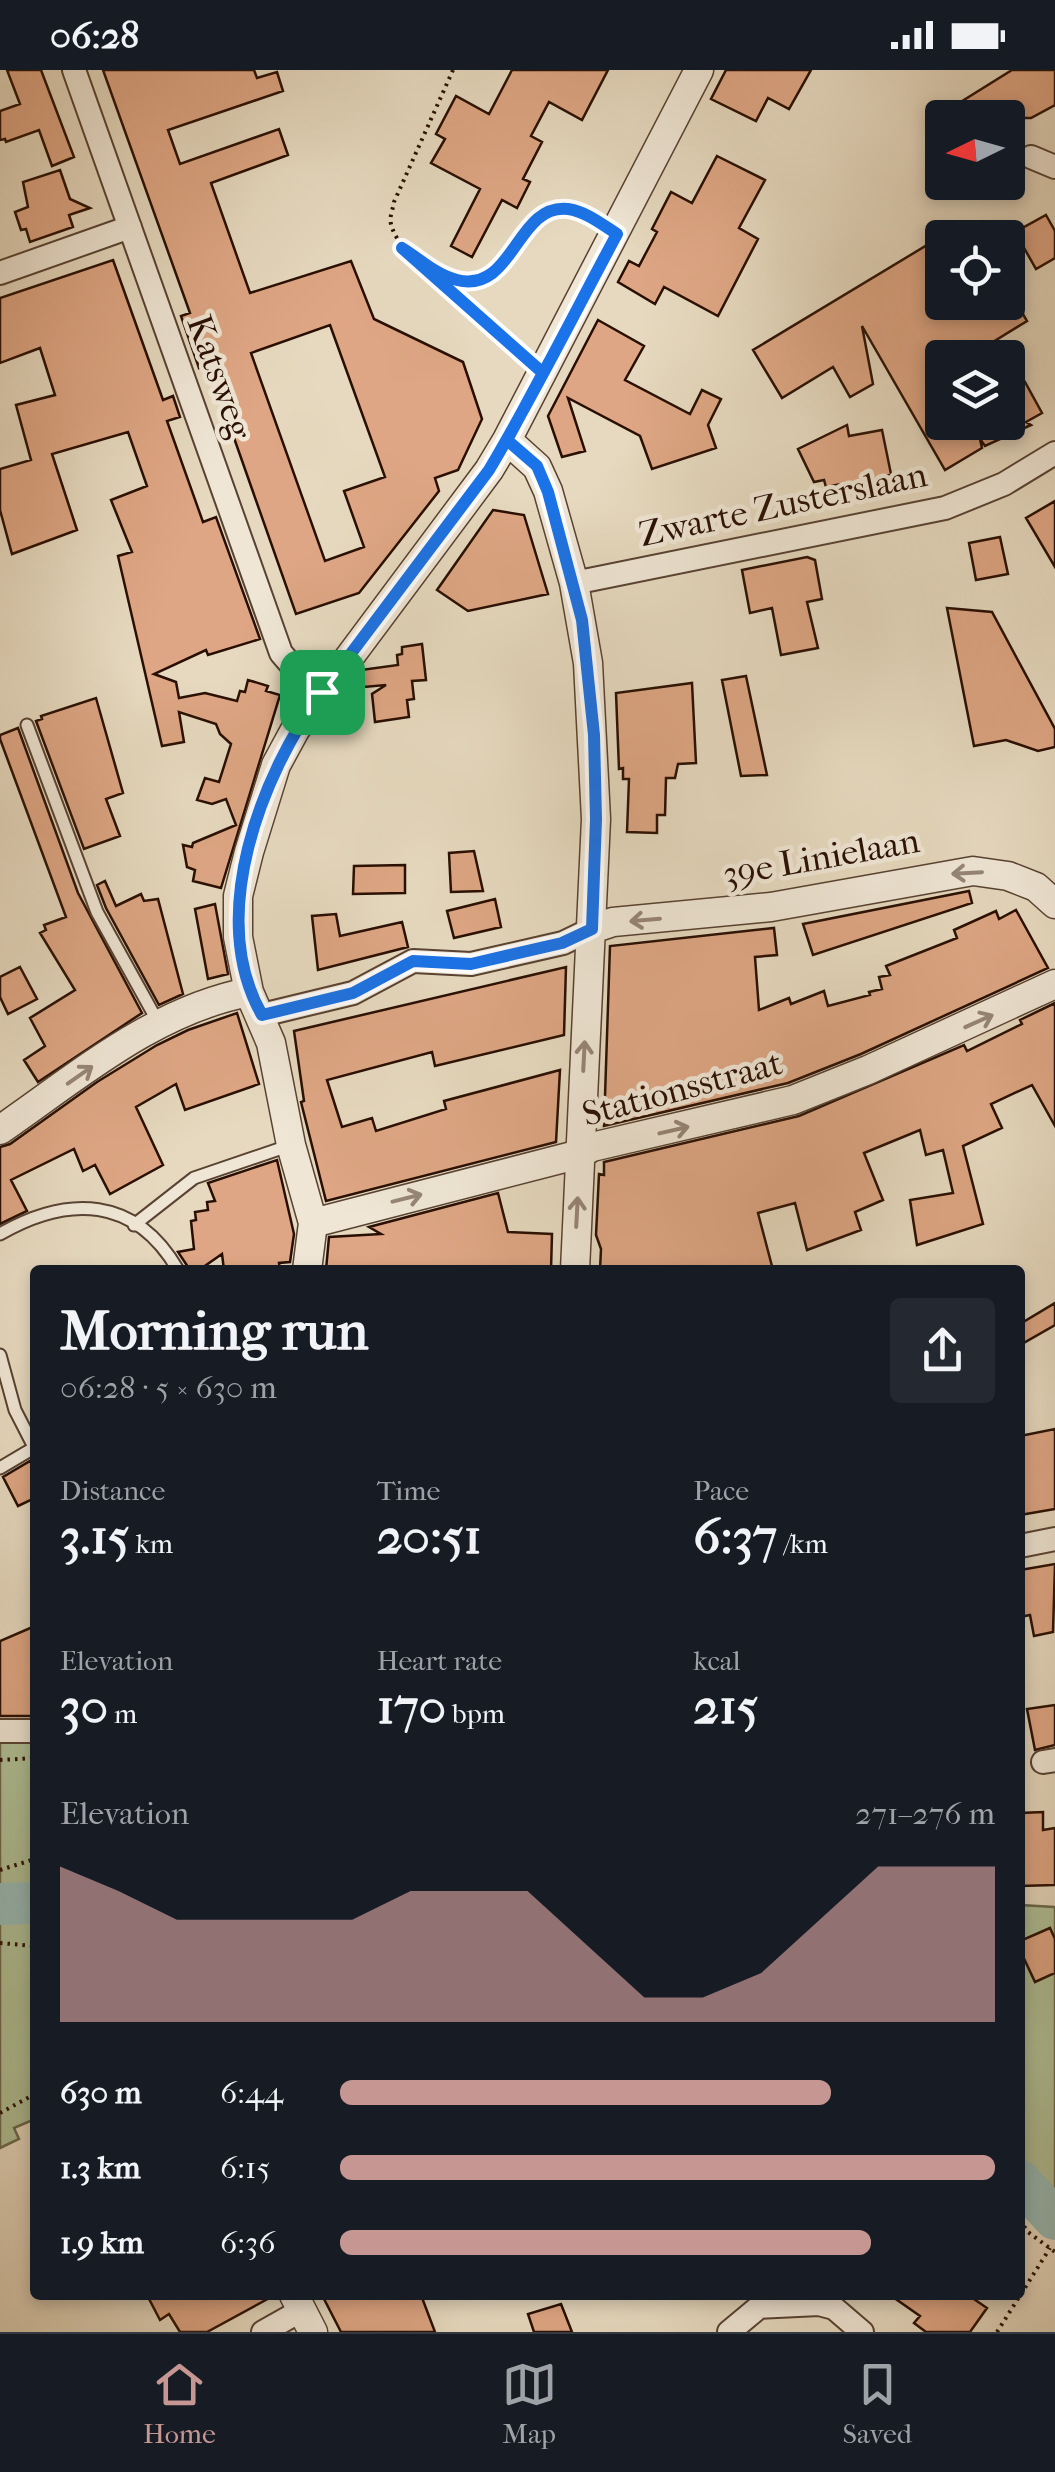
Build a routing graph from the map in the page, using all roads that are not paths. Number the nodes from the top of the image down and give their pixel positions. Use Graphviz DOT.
graph roads {
  1 [pos="74,70"];
  2 [pos="700,70"];
  3 [pos="1031,157"];
  4 [pos="1055,168"];
  5 [pos="130,228"];
  6 [pos="0,273"];
  7 [pos="507,440"];
  8 [pos="1055,454"];
  9 [pos="574,583"];
  10 [pos="322,692"];
  11 [pos="28,725"];
  12 [pos="1055,904"];
  13 [pos="592,929"];
  14 [pos="1055,984"];
  15 [pos="255,1004"];
  16 [pos="158,1024"];
  17 [pos="0,1130"];
  18 [pos="291,1145"];
  19 [pos="580,1154"];
  20 [pos="313,1223"];
  21 [pos="134,1225"];
  22 [pos="0,1234"];
  23 [pos="175,1265"];
  24 [pos="308,1265"];
  25 [pos="574,1265"];
  26 [pos="0,1355"];
  27 [pos="30,1441"];
  28 [pos="30,1451"];
  29 [pos="0,1468"];
  30 [pos="1055,1539"];
  31 [pos="1025,1545"];
  32 [pos="0,1730"];
  33 [pos="30,1731"];
  34 [pos="303,2312"];
  35 [pos="264,2332"];
  36 [pos="729,2332"];
  37 [pos="862,2332"];
  1 -- 5 [label="street, Katsweg"];
  2 -- 7 [label="street"];
  3 -- 4 [label="street"];
  5 -- 6 [label="street"];
  5 -- 10 [label="street, Katsweg"];
  7 -- 9 [label="street"];
  7 -- 10 [label="street"];
  8 -- 9 [label="street, Zwarte Zusterslaan"];
  9 -- 13 [label="street"];
  10 -- 15 [label="street"];
  11 -- 16 [label="lane"];
  12 -- 13 [label="street, 39e Linielaan, one-way"];
  13 -- 15 [label="street"];
  19 -- 13 [label="street, one-way"];
  19 -- 14 [label="street, Stationsstraat, one-way"];
  15 -- 16 [label="street"];
  15 -- 18 [label="street"];
  17 -- 16 [label="street, one-way"];
  18 -- 20 [label="street"];
  18 -- 21 [label="lane"];
  20 -- 19 [label="street, Stationsstraat, one-way"];
  25 -- 19 [label="street, one-way"];
  20 -- 24 [label="street"];
  21 -- 22 [label="lane"];
  21 -- 23 [label="lane"];
  26 -- 27 [label="lane"];
  28 -- 29 [label="lane"];
  30 -- 31 [label="street"];
  32 -- 33 [label="street"];
  34 -- 35 [label="street"];
  36 -- 37 [label="street"];
}
